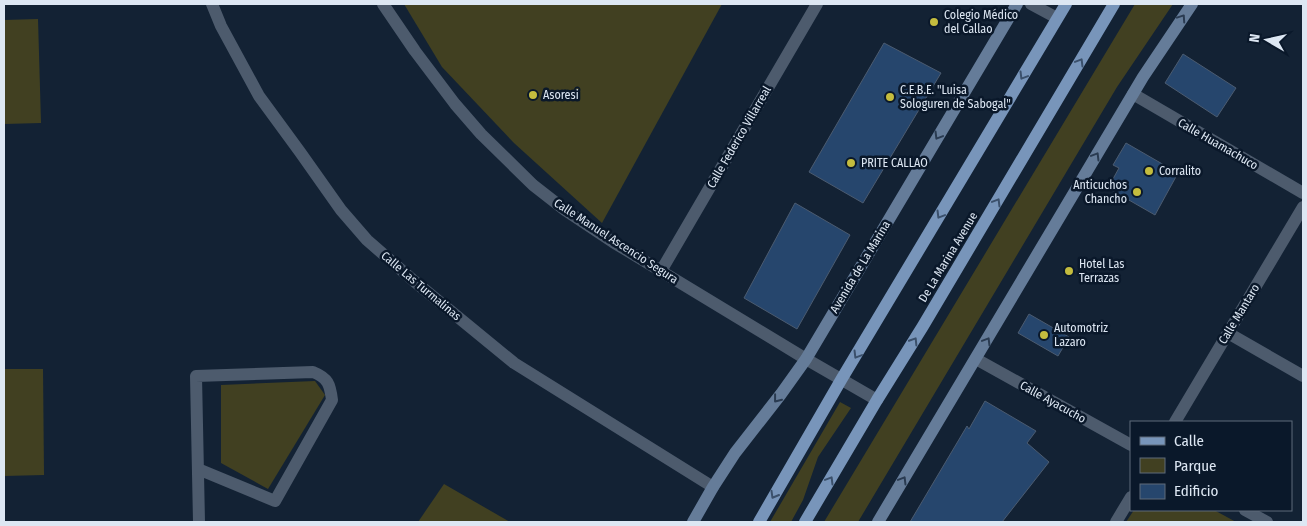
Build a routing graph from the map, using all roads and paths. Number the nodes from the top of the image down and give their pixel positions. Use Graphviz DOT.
graph roads {
  1 [pos="212,4"];
  2 [pos="383,4"];
  3 [pos="817,4"];
  4 [pos="1017,4"];
  5 [pos="1031,4"];
  6 [pos="1066,4"];
  7 [pos="1114,4"];
  8 [pos="1192,4"];
  9 [pos="1057,18"];
  10 [pos="1133,94"];
  11 [pos="1303,193"];
  12 [pos="1303,206"];
  13 [pos="661,271"];
  14 [pos="1228,333"];
  15 [pos="806,359"];
  16 [pos="976,360"];
  17 [pos="1303,376"];
  18 [pos="842,380"];
  19 [pos="877,400"];
  20 [pos="1176,421"];
  21 [pos="1130,444"];
  22 [pos="198,469"];
  23 [pos="713,487"];
  24 [pos="1130,499"];
  25 [pos="1248,511"];
  26 [pos="199,522"];
  27 [pos="692,522"];
  28 [pos="759,522"];
  29 [pos="805,522"];
  30 [pos="878,522"];
  31 [pos="1116,522"];
  32 [pos="1267,522"];
  1 -- 23 [label="street, Calle Las Turmalinas"];
  2 -- 13 [label="street, Calle Manuel Ascencio Segura"];
  3 -- 13 [label="street, Calle Federico Villarreal"];
  4 -- 15 [label="main road, Avenida de La Marina, one-way"];
  5 -- 9 [label="street"];
  6 -- 9 [label="main road"];
  19 -- 7 [label="main road, De La Marina Avenue, one-way"];
  10 -- 8 [label="main road, one-way"];
  9 -- 18 [label="main road, one-way"];
  10 -- 11 [label="street, Calle Huamachuco"];
  16 -- 10 [label="main road, one-way"];
  12 -- 14 [label="street, Calle Mantaro"];
  13 -- 15 [label="street, Calle Manuel Ascencio Segura"];
  14 -- 17 [label="street"];
  14 -- 20 [label="street, Calle Mantaro"];
  15 -- 18 [label="street, Calle Manuel Ascencio Segura"];
  15 -- 23 [label="main road, Avenida de La Marina, one-way"];
  16 -- 21 [label="street, Calle Ayacucho"];
  30 -- 16 [label="main road, one-way"];
  18 -- 19 [label="street, Calle Manuel Ascencio Segura"];
  18 -- 28 [label="main road, one-way"];
  29 -- 19 [label="main road, De La Marina Avenue, one-way"];
  22 -- 22 [label="street"];
  22 -- 26 [label="street"];
  23 -- 27 [label="main road, Avenida de La Marina"];
  24 -- 31 [label="street"];
  25 -- 32 [label="street"];
}
